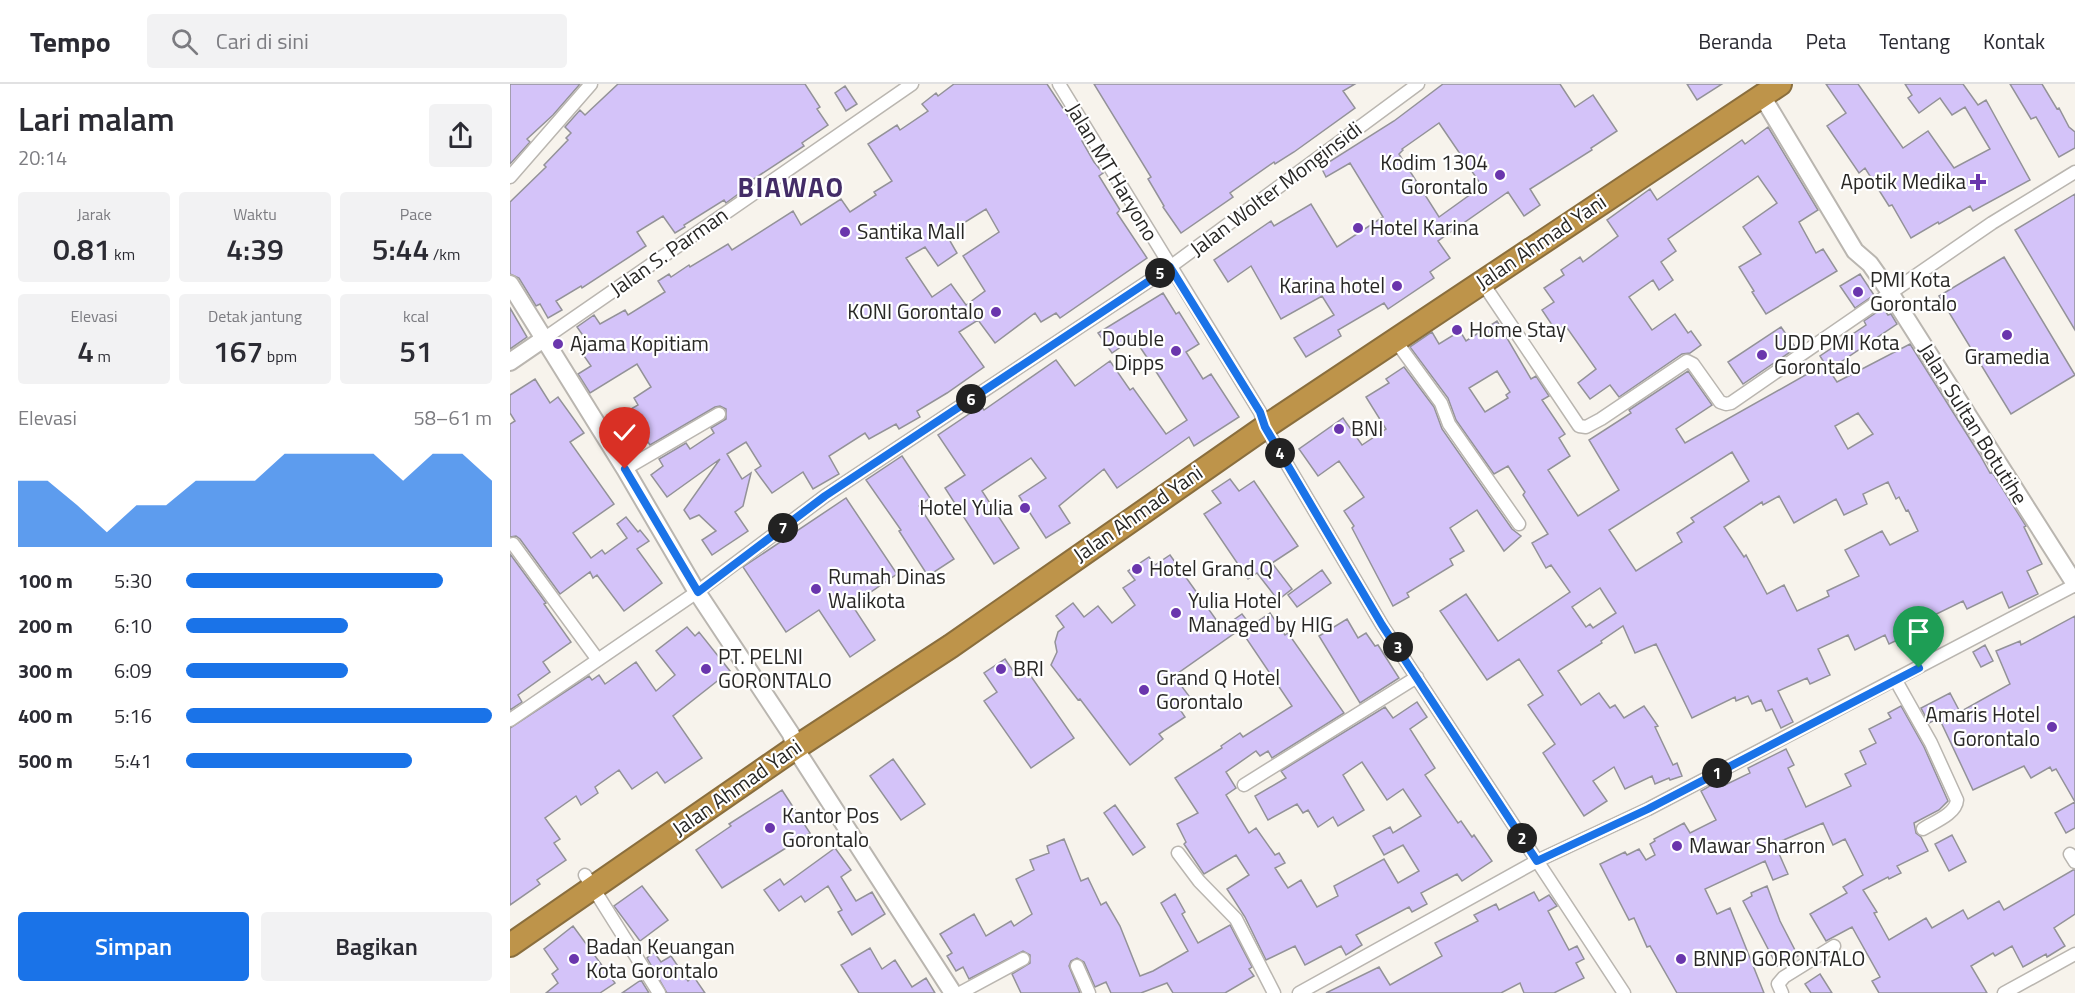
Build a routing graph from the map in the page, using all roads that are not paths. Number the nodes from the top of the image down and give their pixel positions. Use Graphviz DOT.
graph roads {
  1 [pos="591,84"];
  2 [pos="912,84"];
  3 [pos="1059,84"];
  4 [pos="1418,84"];
  5 [pos="1766,88"];
  6 [pos="2075,172"];
  7 [pos="510,177"];
  8 [pos="1511,254"];
  9 [pos="1170,267"];
  10 [pos="1482,282"];
  11 [pos="510,284"];
  12 [pos="1891,294"];
  13 [pos="545,338"];
  14 [pos="1395,340"];
  15 [pos="1354,358"];
  16 [pos="510,362"];
  17 [pos="719,414"];
  18 [pos="1263,419"];
  19 [pos="625,469"];
  20 [pos="1519,524"];
  21 [pos="513,544"];
  22 [pos="2075,585"];
  23 [pos="698,592"];
  24 [pos="598,660"];
  25 [pos="1418,677"];
  26 [pos="1895,679"];
  27 [pos="510,720"];
  28 [pos="793,741"];
  29 [pos="1244,785"];
  30 [pos="1923,829"];
  31 [pos="1178,853"];
  32 [pos="1537,861"];
  33 [pos="589,881"];
  34 [pos="510,927"];
  35 [pos="510,945"];
  36 [pos="1834,946"];
  37 [pos="2075,954"];
  38 [pos="1023,959"];
  39 [pos="1077,966"];
  40 [pos="659,993"];
  41 [pos="953,993"];
  42 [pos="960,993"];
  43 [pos="1089,993"];
  44 [pos="1274,993"];
  45 [pos="1299,993"];
  46 [pos="1624,993"];
  47 [pos="1782,993"];
  48 [pos="2004,993"];
  1 -- 7 [label="street"];
  2 -- 13 [label="street, Jalan S. Parman"];
  3 -- 9 [label="street, Jalan MT Haryono"];
  4 -- 9 [label="street, Jalan Wolter Monginsidi"];
  5 -- 8 [label="highway, Jalan Ahmad Yani"];
  5 -- 12 [label="street, Jalan Sultan Botutihe"];
  6 -- 12 [label="street"];
  8 -- 10 [label="highway, Jalan Ahmad Yani"];
  8 -- 15 [label="highway, Jalan Ahmad Yani"];
  9 -- 18 [label="street, Jalan MT Haryono"];
  9 -- 23 [label="street, Jalan Wolter Monginsidi"];
  10 -- 12 [label="street"];
  10 -- 14 [label="highway, Jalan Ahmad Yani"];
  11 -- 13 [label="street"];
  12 -- 22 [label="street, Jalan Sultan Botutihe"];
  13 -- 16 [label="street"];
  13 -- 19 [label="street"];
  14 -- 15 [label="highway, Jalan Ahmad Yani"];
  14 -- 20 [label="street"];
  15 -- 18 [label="highway, Jalan Ahmad Yani"];
  17 -- 19 [label="street"];
  18 -- 25 [label="street, Jalan MT Haryono"];
  18 -- 28 [label="highway, Jalan Ahmad Yani"];
  19 -- 23 [label="street"];
  21 -- 24 [label="street"];
  22 -- 26 [label="street"];
  23 -- 24 [label="street, Jalan Wolter Monginsidi"];
  23 -- 28 [label="street"];
  24 -- 27 [label="street, Jalan Wolter Monginsidi"];
  25 -- 29 [label="street"];
  25 -- 32 [label="street, Jalan MT Haryono"];
  26 -- 30 [label="street"];
  26 -- 32 [label="street"];
  28 -- 33 [label="highway, Jalan Ahmad Yani"];
  28 -- 41 [label="street"];
  31 -- 44 [label="street"];
  32 -- 45 [label="street"];
  32 -- 46 [label="street, Jalan MT Haryono"];
  33 -- 34 [label="highway, Jalan Ahmad Yani"];
  33 -- 35 [label="highway, Jalan Ahmad Yani"];
  33 -- 40 [label="street"];
  36 -- 47 [label="street"];
  37 -- 48 [label="street"];
  38 -- 42 [label="street"];
  39 -- 43 [label="street"];
}
